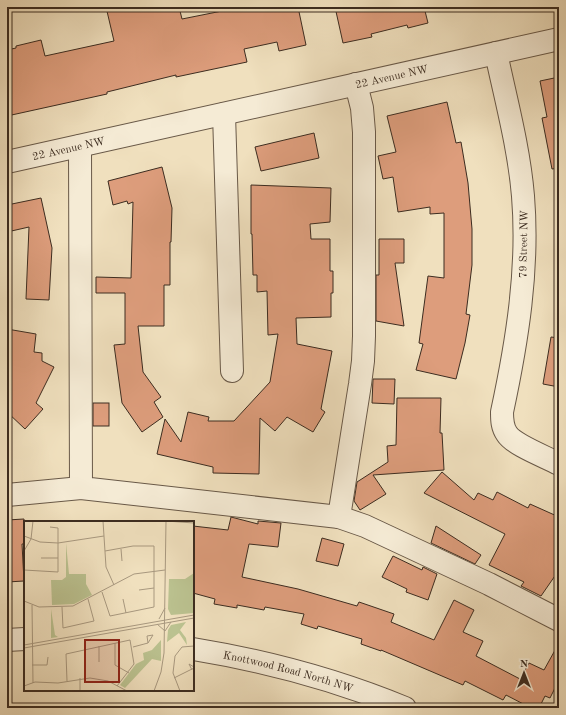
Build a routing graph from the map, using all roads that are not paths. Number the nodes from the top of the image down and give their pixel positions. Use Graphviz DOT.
graph roads {
  1 [pos="559,39"];
  2 [pos="496,53"];
  3 [pos="356,84"];
  4 [pos="224,114"];
  5 [pos="80,146"];
  6 [pos="7,162"];
  7 [pos="232,371"];
  8 [pos="559,464"];
  9 [pos="81,488"];
  10 [pos="7,495"];
  11 [pos="339,517"];
  12 [pos="559,620"];
  13 [pos="24,639"];
  14 [pos="7,640"];
  15 [pos="194,649"];
  16 [pos="405,708"];
  1 -- 2 [label="street, 22 Avenue NW"];
  2 -- 3 [label="street, 22 Avenue NW"];
  2 -- 8 [label="street, 79 Street NW"];
  3 -- 4 [label="street, 22 Avenue NW"];
  3 -- 11 [label="street"];
  4 -- 5 [label="street, 22 Avenue NW"];
  4 -- 7 [label="street"];
  5 -- 6 [label="street, 22 Avenue NW"];
  5 -- 9 [label="street"];
  9 -- 10 [label="street"];
  9 -- 11 [label="street"];
  11 -- 12 [label="street"];
  13 -- 14 [label="street"];
  15 -- 16 [label="street, Knottwood Road North NW"];
}
